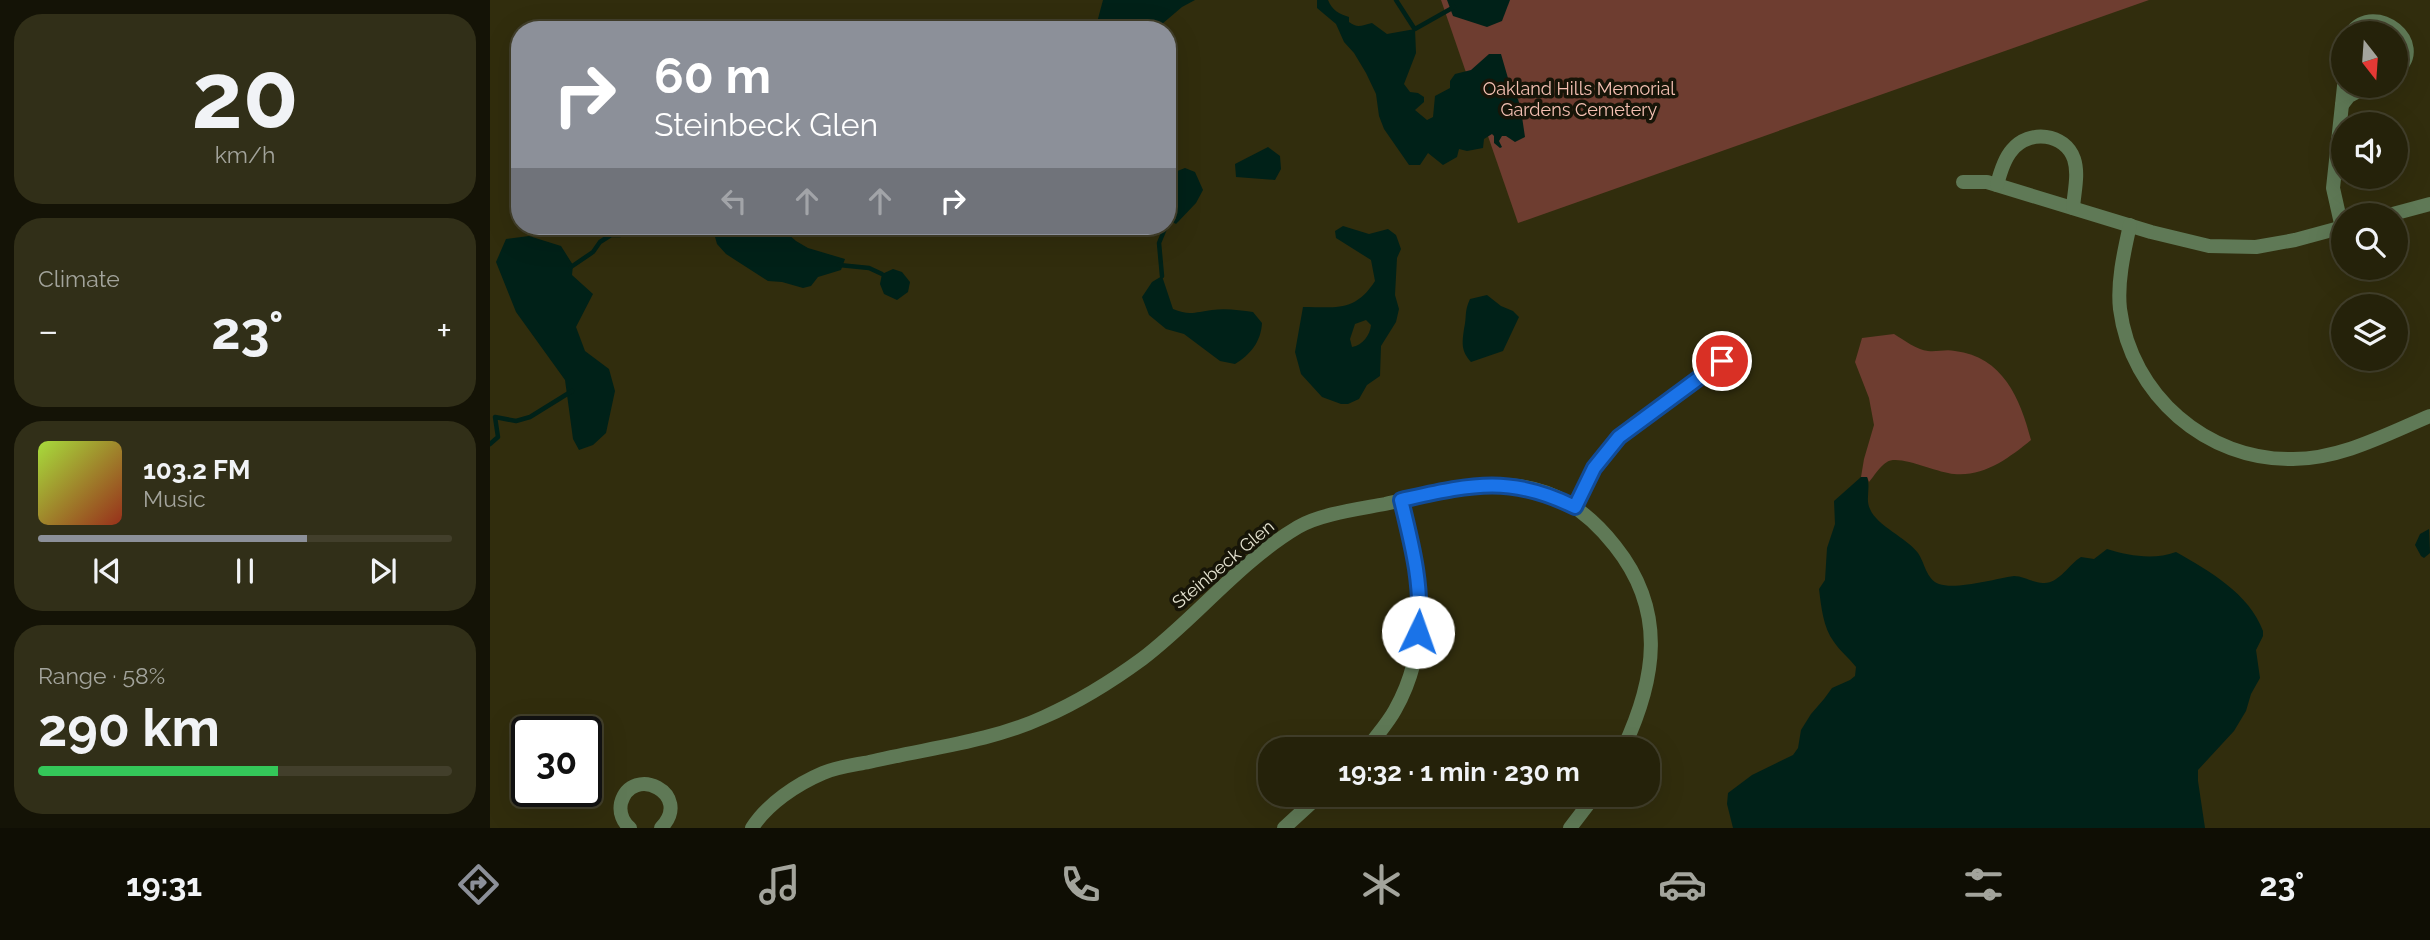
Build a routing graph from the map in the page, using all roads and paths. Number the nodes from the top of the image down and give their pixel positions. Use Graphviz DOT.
graph roads {
  1 [pos="2362,21"];
  2 [pos="2396,21"];
  3 [pos="2408,36"];
  4 [pos="2408,58"];
  5 [pos="2343,98"];
  6 [pos="2347,98"];
  7 [pos="2342,105"];
  8 [pos="1963,182"];
  9 [pos="1997,185"];
  10 [pos="2337,203"];
  11 [pos="2430,204"];
  12 [pos="2073,208"];
  13 [pos="2408,210"];
  14 [pos="2130,225"];
  15 [pos="2331,231"];
  16 [pos="1722,361"];
  17 [pos="2430,416"];
  18 [pos="1401,500"];
  19 [pos="1575,507"];
  20 [pos="1376,737"];
  21 [pos="1629,737"];
  22 [pos="1307,807"];
  23 [pos="1586,807"];
  24 [pos="664,824"];
  25 [pos="630,828"];
  26 [pos="682,828"];
  27 [pos="752,828"];
  28 [pos="1284,828"];
  29 [pos="1570,828"];
  1 -- 2 [label="street"];
  3 -- 4 [label="street"];
  5 -- 7 [label="street"];
  6 -- 7 [label="street"];
  7 -- 10 [label="street"];
  8 -- 9 [label="street"];
  9 -- 12 [label="street"];
  9 -- 12 [label="street"];
  11 -- 13 [label="street"];
  12 -- 14 [label="street"];
  14 -- 15 [label="street"];
  14 -- 17 [label="street"];
  16 -- 19 [label="street"];
  18 -- 19 [label="street, Steinbeck Glen"];
  18 -- 20 [label="street"];
  18 -- 27 [label="street, Steinbeck Glen"];
  19 -- 21 [label="street, Steinbeck Glen"];
  22 -- 28 [label="street"];
  23 -- 29 [label="street"];
  24 -- 25 [label="street"];
  24 -- 26 [label="street"];
}
